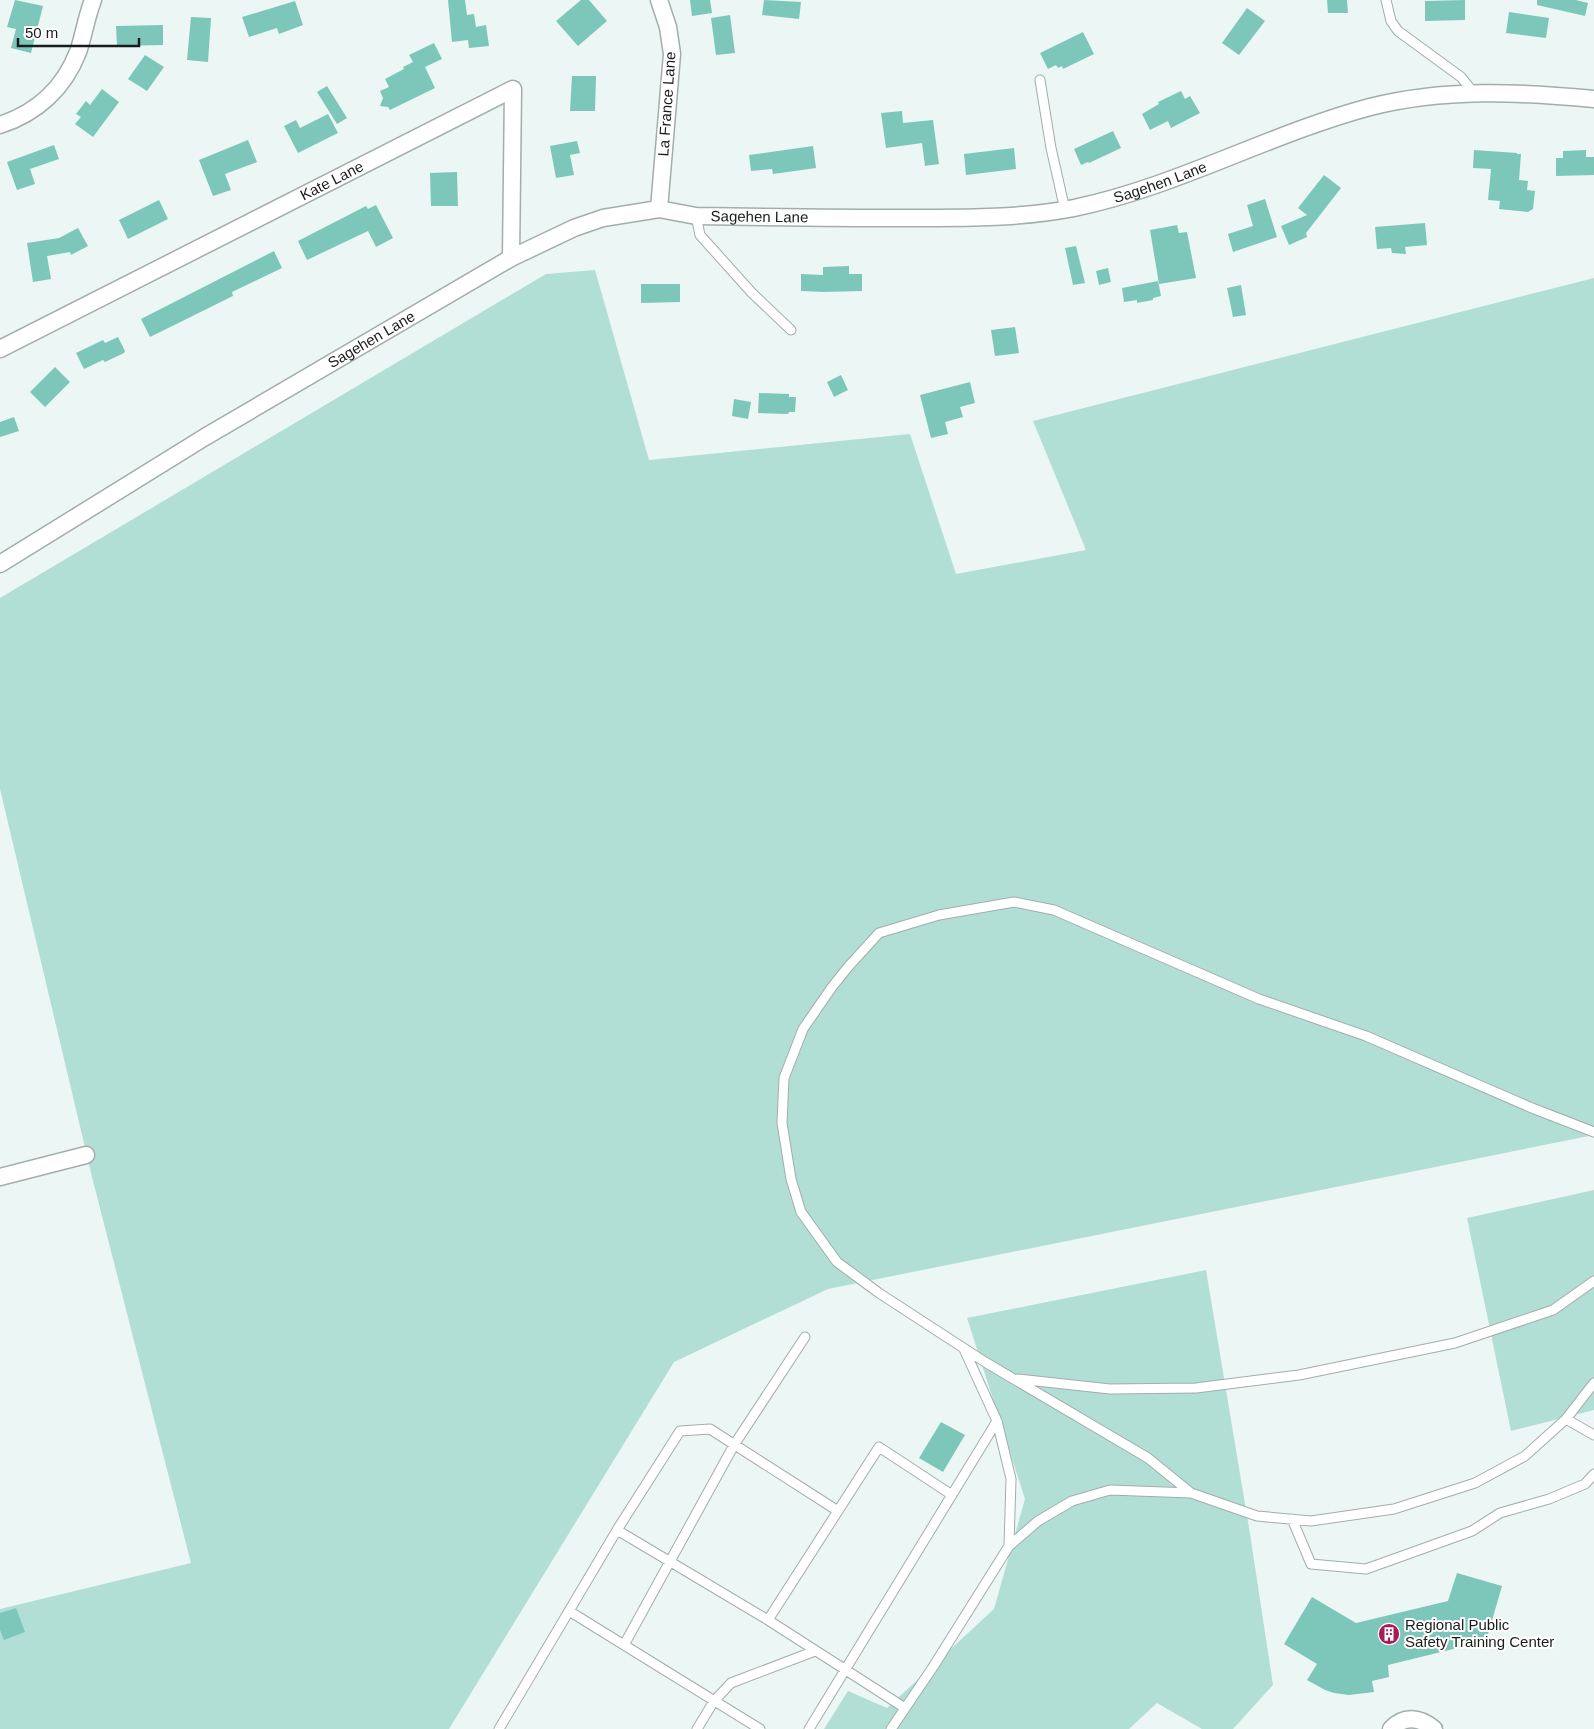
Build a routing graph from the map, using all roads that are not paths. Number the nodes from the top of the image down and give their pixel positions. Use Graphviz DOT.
graph roads {
  1 [pos="93,0"];
  2 [pos="659,0"];
  3 [pos="1386,0"];
  4 [pos="1040,80"];
  5 [pos="1474,93"];
  6 [pos="1594,98"];
  7 [pos="0,125"];
  8 [pos="659,209"];
  9 [pos="1065,210"];
  10 [pos="696,216"];
  11 [pos="512,258"];
  12 [pos="791,330"];
  13 [pos="0,349"];
  14 [pos="0,564"];
  15 [pos="1594,1132"];
  16 [pos="86,1156"];
  17 [pos="0,1177"];
  18 [pos="1594,1281"];
  19 [pos="805,1337"];
  20 [pos="964,1348"];
  21 [pos="1013,1378"];
  22 [pos="1594,1383"];
  23 [pos="1566,1419"];
  24 [pos="997,1421"];
  25 [pos="1594,1435"];
  26 [pos="734,1444"];
  27 [pos="1594,1474"];
  28 [pos="1191,1493"];
  29 [pos="952,1495"];
  30 [pos="838,1511"];
  31 [pos="1292,1519"];
  32 [pos="617,1530"];
  33 [pos="1009,1546"];
  34 [pos="670,1562"];
  35 [pos="569,1611"];
  36 [pos="768,1620"];
  37 [pos="624,1645"];
  38 [pos="815,1651"];
  39 [pos="845,1671"];
  40 [pos="714,1701"];
  41 [pos="905,1708"];
  42 [pos="502,1728"];
  43 [pos="697,1729"];
  44 [pos="760,1729"];
  45 [pos="809,1729"];
  46 [pos="891,1729"];
  47 [pos="1391,1729"];
  48 [pos="1434,1729"];
  1 -- 7 [label="street"];
  2 -- 8 [label="street, La France Lane"];
  3 -- 5 [label="lane"];
  4 -- 9 [label="lane"];
  5 -- 6 [label="street, Sagehen Lane"];
  5 -- 9 [label="street, Sagehen Lane"];
  8 -- 10 [label="street, Sagehen Lane"];
  8 -- 11 [label="street, Sagehen Lane"];
  9 -- 10 [label="street, Sagehen Lane"];
  10 -- 12 [label="lane"];
  11 -- 13 [label="street, Kate Lane"];
  11 -- 14 [label="street, Sagehen Lane"];
  15 -- 20 [label="lane"];
  16 -- 17 [label="street"];
  18 -- 21 [label="lane"];
  19 -- 26 [label="lane"];
  20 -- 21 [label="lane"];
  20 -- 24 [label="lane"];
  21 -- 28 [label="lane"];
  22 -- 23 [label="lane"];
  23 -- 25 [label="lane"];
  23 -- 31 [label="lane"];
  24 -- 29 [label="lane"];
  24 -- 33 [label="lane"];
  26 -- 30 [label="lane"];
  26 -- 32 [label="lane"];
  26 -- 34 [label="lane"];
  27 -- 31 [label="lane"];
  28 -- 31 [label="lane"];
  28 -- 33 [label="lane"];
  29 -- 30 [label="lane"];
  29 -- 39 [label="lane"];
  30 -- 36 [label="lane"];
  32 -- 34 [label="lane"];
  32 -- 35 [label="lane"];
  33 -- 41 [label="lane"];
  34 -- 36 [label="lane"];
  34 -- 37 [label="lane"];
  35 -- 37 [label="lane"];
  35 -- 42 [label="lane"];
  36 -- 38 [label="lane"];
  37 -- 40 [label="lane"];
  38 -- 39 [label="lane"];
  38 -- 40 [label="lane"];
  39 -- 41 [label="lane"];
  39 -- 45 [label="lane"];
  40 -- 43 [label="lane"];
  40 -- 44 [label="lane"];
  41 -- 46 [label="lane"];
  47 -- 48 [label="street"];
}
